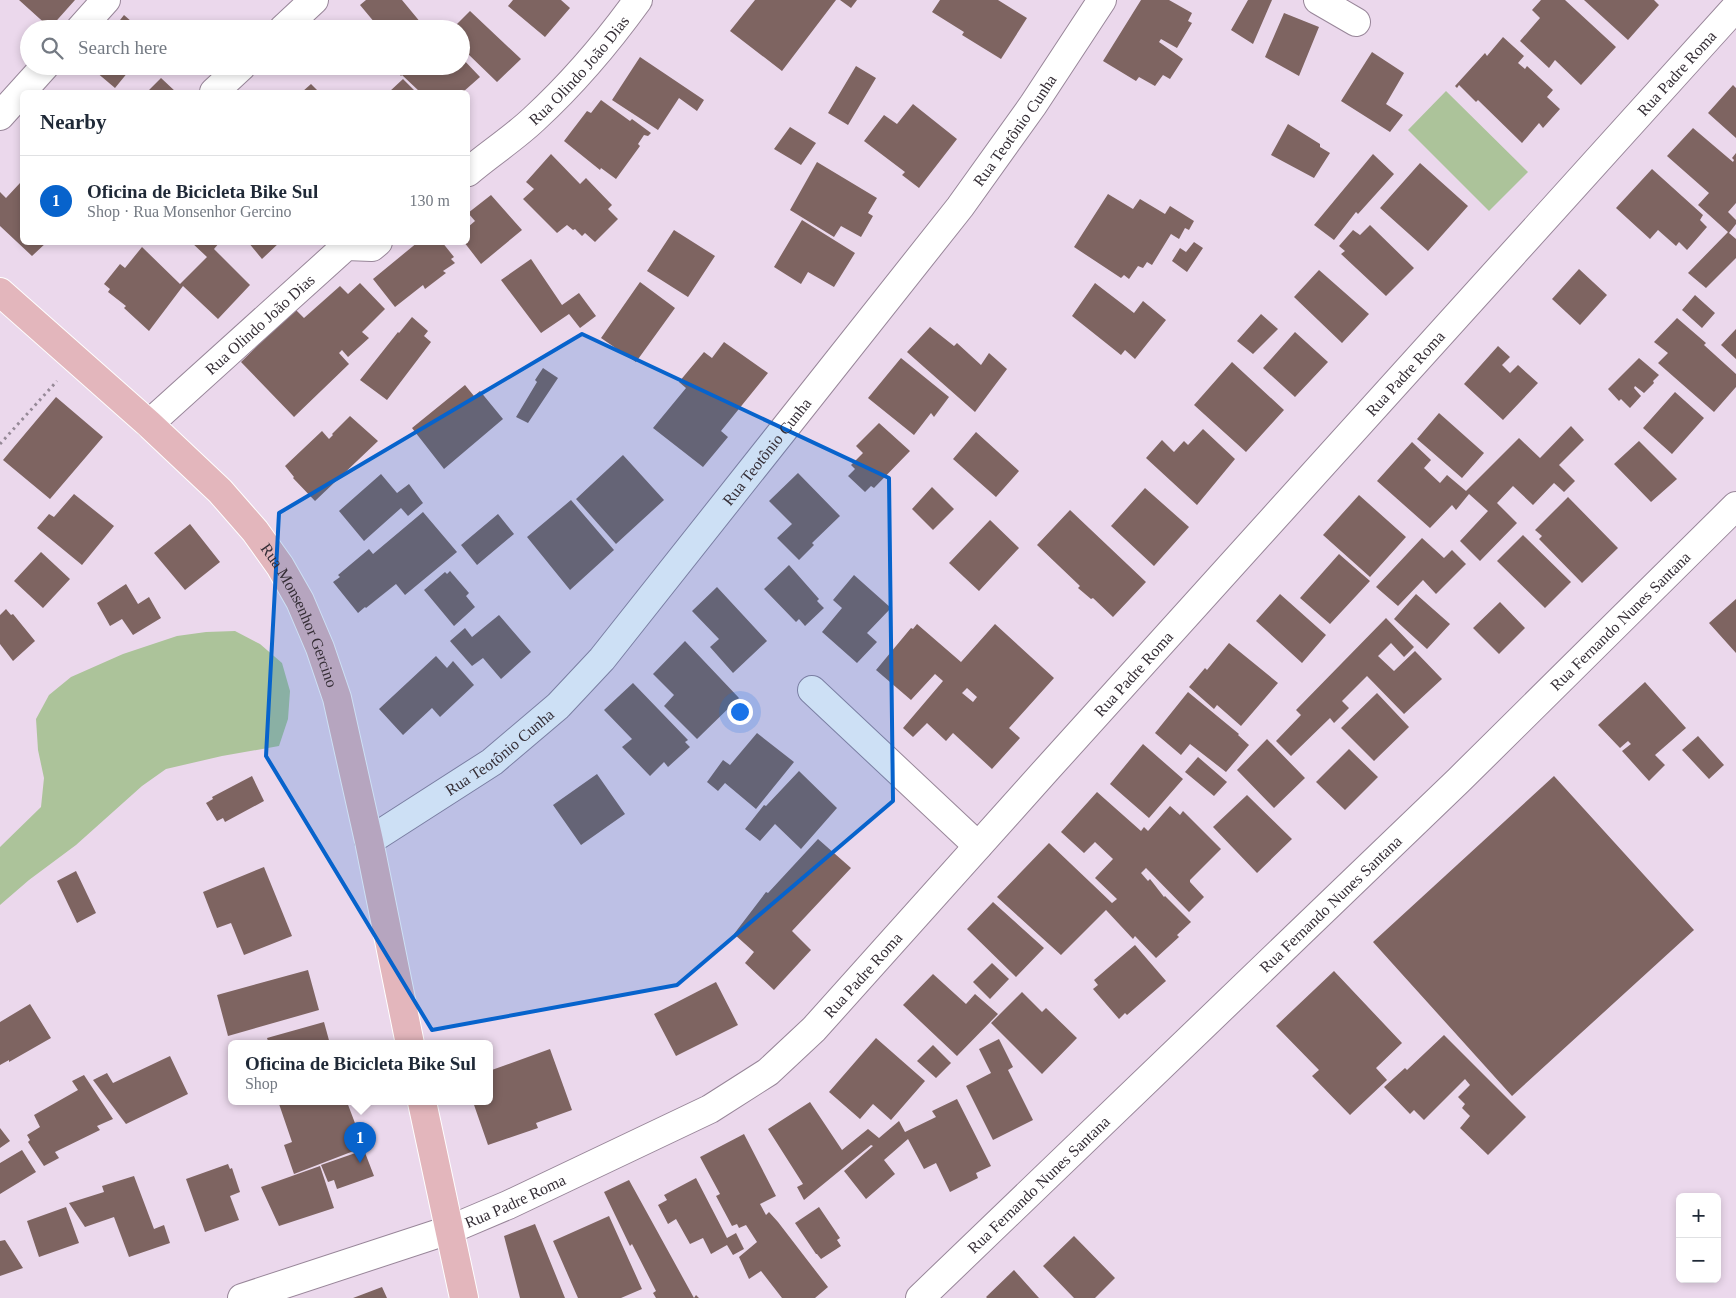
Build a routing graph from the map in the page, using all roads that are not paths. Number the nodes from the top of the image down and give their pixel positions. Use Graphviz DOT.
graph roads {
  1 [pos="106,0"];
  2 [pos="314,0"];
  3 [pos="638,0"];
  4 [pos="1102,0"];
  5 [pos="1318,0"];
  6 [pos="1736,7"];
  7 [pos="88,20"];
  8 [pos="293,20"];
  9 [pos="1356,22"];
  10 [pos="37,75"];
  11 [pos="232,75"];
  12 [pos="23,90"];
  13 [pos="216,90"];
  14 [pos="20,94"];
  15 [pos="0,116"];
  16 [pos="470,170"];
  17 [pos="343,245"];
  18 [pos="353,245"];
  19 [pos="374,245"];
  20 [pos="0,292"];
  21 [pos="149,424"];
  22 [pos="1736,506"];
  23 [pos="812,690"];
  24 [pos="369,841"];
  25 [pos="978,846"];
  26 [pos="409,1040"];
  27 [pos="423,1105"];
  28 [pos="449,1230"];
  29 [pos="242,1298"];
  30 [pos="464,1298"];
  31 [pos="920,1298"];
  1 -- 7 [label="street"];
  2 -- 8 [label="street"];
  3 -- 16 [label="street, Rua Olindo João Dias"];
  4 -- 24 [label="street, Rua Teotônio Cunha"];
  5 -- 9 [label="street"];
  6 -- 25 [label="street, Rua Padre Roma"];
  10 -- 12 [label="street"];
  11 -- 13 [label="street"];
  14 -- 15 [label="street"];
  17 -- 21 [label="street, Rua Olindo João Dias"];
  18 -- 19 [label="street, Rua Olindo João Dias"];
  20 -- 21 [label="main road, Rua Monsenhor Gercino"];
  21 -- 24 [label="main road, Rua Monsenhor Gercino"];
  22 -- 31 [label="street, Rua Fernando Nunes Santana"];
  23 -- 25 [label="street"];
  24 -- 26 [label="main road, Rua Monsenhor Gercino"];
  25 -- 28 [label="street, Rua Padre Roma"];
  27 -- 28 [label="main road"];
  28 -- 29 [label="street, Rua Padre Roma"];
  28 -- 30 [label="main road"];
}
